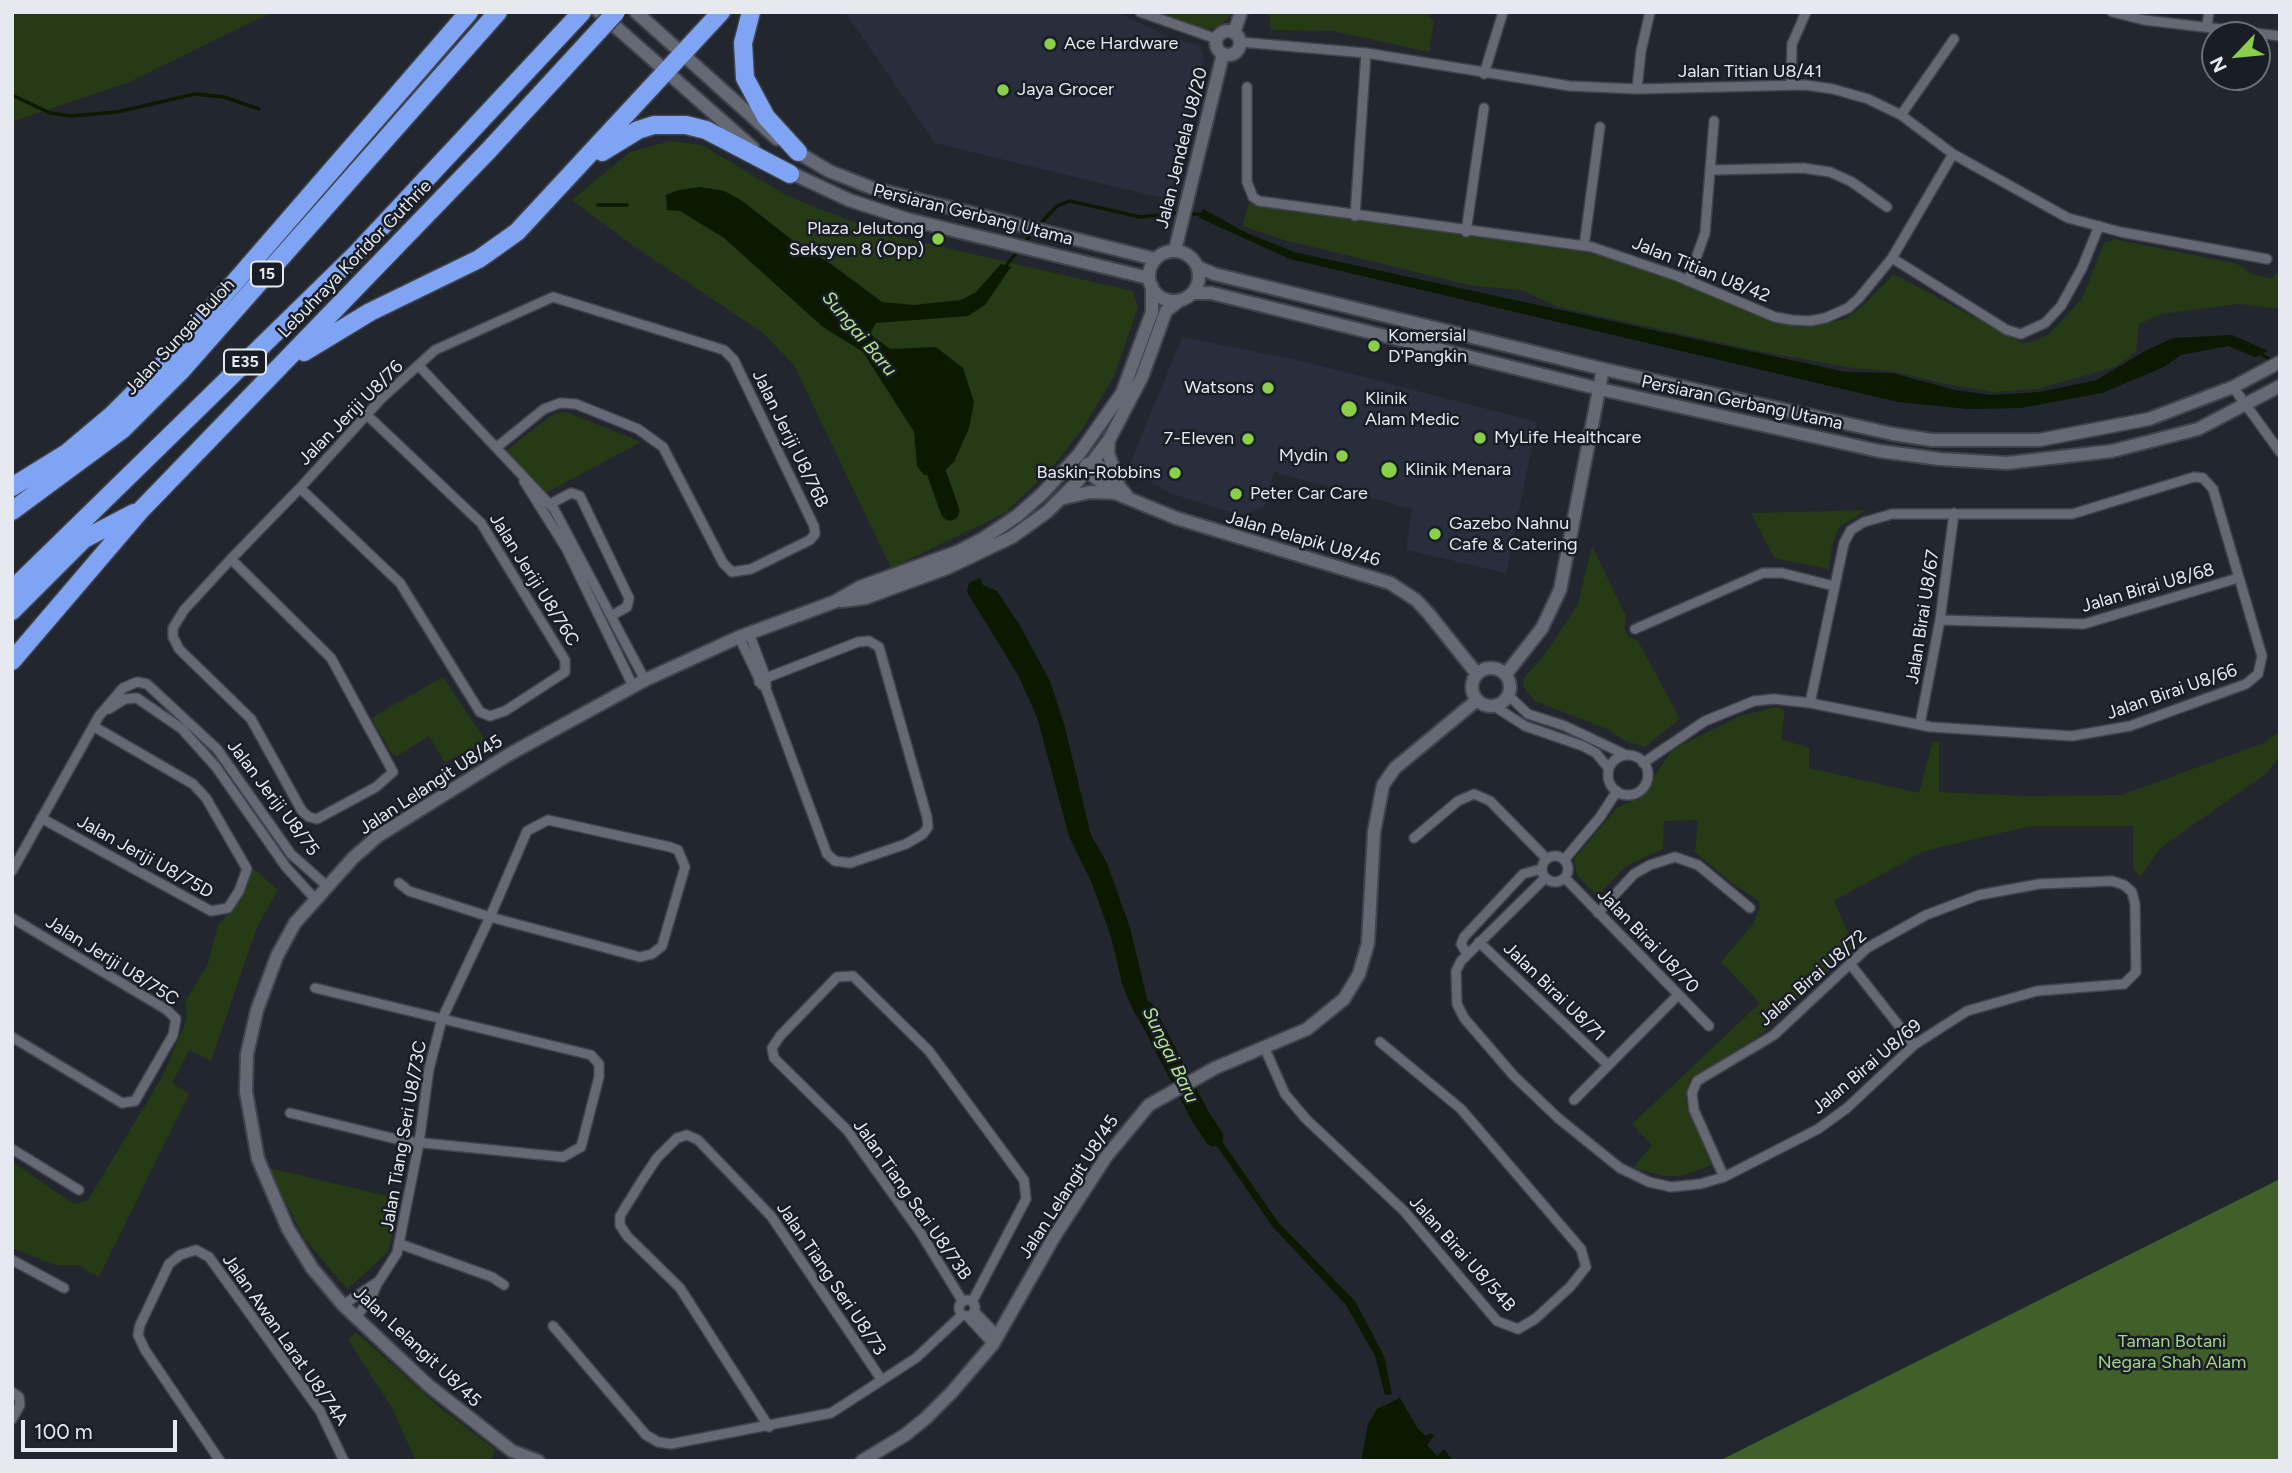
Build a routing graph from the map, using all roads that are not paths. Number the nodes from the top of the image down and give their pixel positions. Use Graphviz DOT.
graph roads {
  1 [pos="469,12"];
  2 [pos="498,12"];
  3 [pos="582,12"];
  4 [pos="636,12"];
  5 [pos="721,12"];
  6 [pos="751,12"];
  7 [pos="1140,12"];
  8 [pos="1241,12"];
  9 [pos="1503,12"];
  10 [pos="1650,12"];
  11 [pos="1806,12"];
  12 [pos="2112,12"];
  13 [pos="604,13"];
  14 [pos="2201,25"];
  15 [pos="1237,38"];
  16 [pos="1217,39"];
  17 [pos="1954,39"];
  18 [pos="1366,53"];
  19 [pos="683,54"];
  20 [pos="1223,54"];
  21 [pos="668,71"];
  22 [pos="1484,74"];
  23 [pos="1791,85"];
  24 [pos="1247,87"];
  25 [pos="1637,89"];
  26 [pos="1484,108"];
  27 [pos="1901,115"];
  28 [pos="1714,121"];
  29 [pos="1600,127"];
  30 [pos="798,152"];
  31 [pos="1953,154"];
  32 [pos="1711,170"];
  33 [pos="573,173"];
  34 [pos="790,174"];
  35 [pos="1887,207"];
  36 [pos="1355,216"];
  37 [pos="2099,226"];
  38 [pos="1466,232"];
  39 [pos="1584,246"];
  40 [pos="1175,250"];
  41 [pos="1892,258"];
  42 [pos="1155,259"];
  43 [pos="2267,259"];
  44 [pos="1198,267"];
  45 [pos="1688,281"];
  46 [pos="1151,282"];
  47 [pos="1193,293"];
  48 [pos="1178,300"];
  49 [pos="2280,362"];
  50 [pos="283,365"];
  51 [pos="419,366"];
  52 [pos="1604,369"];
  53 [pos="2280,386"];
  54 [pos="2233,387"];
  55 [pos="1600,389"];
  56 [pos="2246,406"];
  57 [pos="367,415"];
  58 [pos="1110,440"];
  59 [pos="1089,442"];
  60 [pos="498,447"];
  61 [pos="2280,452"];
  62 [pos="1089,466"];
  63 [pos="1063,472"];
  64 [pos="522,476"];
  65 [pos="12,487"];
  66 [pos="299,488"];
  67 [pos="1121,491"];
  68 [pos="1058,501"];
  69 [pos="550,504"];
  70 [pos="141,510"];
  71 [pos="12,511"];
  72 [pos="1954,513"];
  73 [pos="231,559"];
  74 [pos="922,572"];
  75 [pos="2238,578"];
  76 [pos="1834,586"];
  77 [pos="12,590"];
  78 [pos="12,611"];
  79 [pos="611,616"];
  80 [pos="1940,620"];
  81 [pos="1635,629"];
  82 [pos="744,635"];
  83 [pos="12,661"];
  84 [pos="1477,674"];
  85 [pos="1506,674"];
  86 [pos="639,683"];
  87 [pos="764,683"];
  88 [pos="1508,695"];
  89 [pos="1477,700"];
  90 [pos="1810,703"];
  91 [pos="1494,706"];
  92 [pos="99,716"];
  93 [pos="1920,724"];
  94 [pos="93,726"];
  95 [pos="1626,755"];
  96 [pos="1643,763"];
  97 [pos="1609,769"];
  98 [pos="1616,791"];
  99 [pos="41,818"];
  100 [pos="1414,838"];
  101 [pos="1547,859"];
  102 [pos="1564,860"];
  103 [pos="12,871"];
  104 [pos="1543,874"];
  105 [pos="1565,878"];
  106 [pos="399,883"];
  107 [pos="328,887"];
  108 [pos="316,900"];
  109 [pos="1750,908"];
  110 [pos="1598,914"];
  111 [pos="490,917"];
  112 [pos="12,918"];
  113 [pos="2136,936"];
  114 [pos="1479,942"];
  115 [pos="1467,954"];
  116 [pos="1851,965"];
  117 [pos="315,988"];
  118 [pos="1677,996"];
  119 [pos="442,1019"];
  120 [pos="1709,1026"];
  121 [pos="12,1037"];
  122 [pos="1380,1042"];
  123 [pos="1914,1045"];
  124 [pos="1265,1049"];
  125 [pos="774,1058"];
  126 [pos="1608,1065"];
  127 [pos="1574,1100"];
  128 [pos="290,1113"];
  129 [pos="419,1143"];
  130 [pos="12,1149"];
  131 [pos="1724,1177"];
  132 [pos="79,1190"];
  133 [pos="400,1244"];
  134 [pos="12,1260"];
  135 [pos="379,1281"];
  136 [pos="504,1285"];
  137 [pos="64,1288"];
  138 [pos="343,1305"];
  139 [pos="968,1309"];
  140 [pos="355,1318"];
  141 [pos="552,1326"];
  142 [pos="995,1340"];
  143 [pos="881,1379"];
  144 [pos="12,1392"];
  145 [pos="12,1419"];
  146 [pos="769,1427"];
  147 [pos="510,1456"];
  148 [pos="529,1460"];
  149 [pos="220,1461"];
  150 [pos="344,1461"];
  151 [pos="862,1461"];
  1 -- 65 [label="highway, Jalan Sungai Buloh / 15"];
  2 -- 71 [label="highway, Jalan Sungai Buloh / 15"];
  3 -- 77 [label="highway, Lebuhraya Koridor Guthrie / E35"];
  4 -- 19 [label="street, Persiaran Gerbang Utama"];
  5 -- 19 [label="highway"];
  6 -- 30 [label="highway"];
  7 -- 16 [label="street"];
  8 -- 15 [label="street"];
  9 -- 22 [label="street"];
  10 -- 25 [label="street"];
  11 -- 23 [label="street"];
  12 -- 14 [label="street"];
  13 -- 21 [label="street, Persiaran Gerbang Utama"];
  13 -- 50 [label="highway, Lebuhraya Koridor Guthrie / E35, bridge"];
  15 -- 16 [label="street"];
  15 -- 18 [label="street, Jalan Titian U8/41"];
  15 -- 20 [label="street"];
  16 -- 20 [label="street"];
  17 -- 27 [label="street"];
  18 -- 22 [label="street, Jalan Titian U8/41"];
  18 -- 36 [label="street"];
  19 -- 21 [label="highway"];
  19 -- 30 [label="street, Persiaran Gerbang Utama"];
  20 -- 40 [label="street, Jalan Jendela U8/20"];
  21 -- 33 [label="highway"];
  21 -- 34 [label="street, Persiaran Gerbang Utama"];
  22 -- 25 [label="street, Jalan Titian U8/41"];
  23 -- 25 [label="street, Jalan Titian U8/41"];
  23 -- 27 [label="street, Jalan Titian U8/41"];
  24 -- 36 [label="street, Jalan Titian U8/42"];
  26 -- 38 [label="street"];
  27 -- 31 [label="street, Jalan Titian U8/41"];
  28 -- 32 [label="street"];
  29 -- 39 [label="street"];
  30 -- 42 [label="street, Persiaran Gerbang Utama"];
  31 -- 37 [label="street, Jalan Titian U8/41"];
  31 -- 41 [label="street, Jalan Titian U8/42"];
  32 -- 35 [label="street"];
  32 -- 45 [label="street"];
  33 -- 34 [label="highway"];
  33 -- 50 [label="highway"];
  34 -- 46 [label="street, Persiaran Gerbang Utama"];
  36 -- 38 [label="street, Jalan Titian U8/42"];
  37 -- 41 [label="street"];
  37 -- 43 [label="street, Jalan Titian U8/41"];
  38 -- 39 [label="street, Jalan Titian U8/42"];
  39 -- 45 [label="street, Jalan Titian U8/42"];
  40 -- 42 [label="street"];
  40 -- 44 [label="street"];
  41 -- 45 [label="street, Jalan Titian U8/42"];
  42 -- 46 [label="street"];
  44 -- 47 [label="street"];
  44 -- 52 [label="street, Persiaran Gerbang Utama"];
  46 -- 48 [label="street"];
  46 -- 59 [label="street, Jalan Lelangit U8/45"];
  47 -- 48 [label="street"];
  47 -- 55 [label="street, Persiaran Gerbang Utama"];
  48 -- 58 [label="street, Jalan Lelangit U8/45"];
  49 -- 54 [label="street, Persiaran Gerbang Utama"];
  50 -- 70 [label="highway, Lebuhraya Koridor Guthrie / E35"];
  51 -- 57 [label="street, Jalan Jeriji U8/76"];
  51 -- 60 [label="street, Jalan Jeriji U8/76"];
  51 -- 60 [label="street, Jalan Jeriji U8/76B"];
  52 -- 54 [label="street, Persiaran Gerbang Utama"];
  52 -- 55 [label="street"];
  53 -- 56 [label="street, Persiaran Gerbang Utama"];
  54 -- 56 [label="street"];
  55 -- 56 [label="street, Persiaran Gerbang Utama"];
  55 -- 85 [label="street"];
  56 -- 61 [label="street"];
  57 -- 66 [label="street, Jalan Jeriji U8/76"];
  57 -- 66 [label="street, Jalan Jeriji U8/76C"];
  58 -- 62 [label="street, Jalan Lelangit U8/45"];
  58 -- 67 [label="street"];
  59 -- 62 [label="street"];
  59 -- 63 [label="street, Jalan Lelangit U8/45"];
  60 -- 64 [label="street, Jalan Jeriji U8/76"];
  62 -- 63 [label="street"];
  62 -- 67 [label="street, Jalan Pelapik U8/46"];
  62 -- 68 [label="street, Jalan Lelangit U8/45"];
  63 -- 74 [label="street, Jalan Lelangit U8/45"];
  64 -- 69 [label="street, Jalan Jeriji U8/76"];
  64 -- 86 [label="street, Jalan Jeriji U8/76"];
  66 -- 73 [label="street, Jalan Jeriji U8/76"];
  67 -- 68 [label="street"];
  67 -- 84 [label="street, Jalan Pelapik U8/46"];
  68 -- 74 [label="street, Jalan Lelangit U8/45"];
  69 -- 79 [label="street, Jalan Jeriji U8/76"];
  69 -- 79 [label="street"];
  70 -- 78 [label="highway"];
  70 -- 83 [label="highway, Lebuhraya Koridor Guthrie / E35"];
  72 -- 75 [label="street, Jalan Birai U8/66"];
  72 -- 76 [label="street, Jalan Birai U8/66"];
  72 -- 80 [label="street, Jalan Birai U8/67"];
  73 -- 73 [label="street, Jalan Jeriji U8/76"];
  74 -- 82 [label="street, Jalan Lelangit U8/45"];
  75 -- 80 [label="street, Jalan Birai U8/68"];
  75 -- 93 [label="street, Jalan Birai U8/66"];
  76 -- 81 [label="street"];
  76 -- 90 [label="street, Jalan Birai U8/66"];
  79 -- 86 [label="street, Jalan Jeriji U8/76"];
  80 -- 93 [label="street, Jalan Birai U8/67"];
  82 -- 86 [label="street, Jalan Lelangit U8/45"];
  82 -- 87 [label="street"];
  84 -- 85 [label="street"];
  84 -- 89 [label="street"];
  85 -- 88 [label="street"];
  86 -- 107 [label="street, Jalan Lelangit U8/45"];
  87 -- 87 [label="street"];
  88 -- 91 [label="street"];
  88 -- 95 [label="street"];
  89 -- 91 [label="street"];
  89 -- 124 [label="street, Jalan Lelangit U8/45"];
  90 -- 93 [label="street, Jalan Birai U8/66"];
  90 -- 96 [label="street, Jalan Birai U8/66"];
  91 -- 97 [label="street"];
  92 -- 94 [label="street, Jalan Jeriji U8/75"];
  92 -- 107 [label="street, Jalan Jeriji U8/75"];
  92 -- 108 [label="street, Jalan Jeriji U8/75"];
  94 -- 99 [label="street, Jalan Jeriji U8/75"];
  94 -- 99 [label="street, Jalan Jeriji U8/75D"];
  95 -- 96 [label="street"];
  95 -- 97 [label="street"];
  96 -- 98 [label="street"];
  97 -- 98 [label="street"];
  98 -- 102 [label="street"];
  99 -- 103 [label="street, Jalan Jeriji U8/75"];
  100 -- 101 [label="street"];
  101 -- 102 [label="street"];
  101 -- 104 [label="street"];
  102 -- 105 [label="street"];
  104 -- 105 [label="street"];
  104 -- 114 [label="street, Jalan Birai U8/69"];
  104 -- 115 [label="street, Jalan Birai U8/69"];
  105 -- 110 [label="street, Jalan Birai U8/70"];
  106 -- 111 [label="street"];
  107 -- 108 [label="street, Jalan Lelangit U8/45"];
  108 -- 138 [label="street, Jalan Lelangit U8/45"];
  109 -- 110 [label="street"];
  110 -- 118 [label="street, Jalan Birai U8/70"];
  111 -- 111 [label="street, Jalan Tiang Seri U8/73C"];
  111 -- 119 [label="street, Jalan Tiang Seri U8/73C"];
  112 -- 121 [label="street, Jalan Jeriji U8/75C"];
  113 -- 116 [label="street, Jalan Birai U8/72"];
  113 -- 123 [label="street, Jalan Birai U8/69"];
  114 -- 115 [label="street, Jalan Birai U8/69"];
  114 -- 126 [label="street, Jalan Birai U8/71"];
  115 -- 131 [label="street, Jalan Birai U8/69"];
  116 -- 123 [label="street"];
  116 -- 131 [label="street, Jalan Birai U8/72"];
  117 -- 119 [label="street"];
  118 -- 120 [label="street, Jalan Birai U8/70"];
  118 -- 126 [label="street, Jalan Birai U8/71"];
  119 -- 129 [label="street, Jalan Tiang Seri U8/73C"];
  119 -- 129 [label="street"];
  122 -- 124 [label="street, Jalan Birai U8/54B"];
  123 -- 131 [label="street, Jalan Birai U8/69"];
  124 -- 142 [label="street, Jalan Lelangit U8/45"];
  125 -- 139 [label="street, Jalan Tiang Seri U8/73B"];
  125 -- 139 [label="street, Jalan Tiang Seri U8/73"];
  126 -- 127 [label="street, Jalan Birai U8/71"];
  128 -- 129 [label="street"];
  129 -- 133 [label="street, Jalan Tiang Seri U8/73C"];
  130 -- 132 [label="street"];
  133 -- 135 [label="street, Jalan Tiang Seri U8/73C"];
  133 -- 136 [label="street"];
  134 -- 137 [label="street"];
  135 -- 138 [label="street, Jalan Tiang Seri U8/73C"];
  135 -- 140 [label="street, Jalan Tiang Seri U8/73C"];
  138 -- 140 [label="street, Jalan Lelangit U8/45"];
  139 -- 142 [label="street, Jalan Tiang Seri U8/73B"];
  139 -- 143 [label="street, Jalan Tiang Seri U8/73"];
  140 -- 147 [label="street, Jalan Lelangit U8/45"];
  141 -- 146 [label="street, Jalan Tiang Seri U8/73"];
  142 -- 151 [label="street, Jalan Lelangit U8/45"];
  143 -- 146 [label="street, Jalan Tiang Seri U8/73"];
  143 -- 146 [label="street, Jalan Tiang Seri U8/73"];
  144 -- 145 [label="street"];
  147 -- 148 [label="street, Jalan Lelangit U8/45"];
  149 -- 150 [label="street, Jalan Awan Larat U8/74A"];
}
